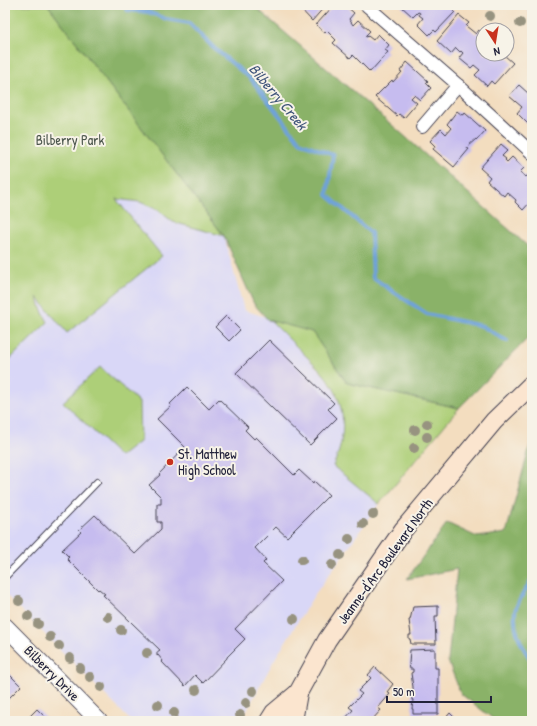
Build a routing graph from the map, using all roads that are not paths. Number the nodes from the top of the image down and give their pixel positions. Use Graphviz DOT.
graph roads {
  1 [pos="366,5"];
  2 [pos="458,85"];
  3 [pos="422,128"];
  4 [pos="532,153"];
  5 [pos="532,384"];
  6 [pos="97,482"];
  7 [pos="5,577"];
  8 [pos="5,626"];
  9 [pos="298,693"];
  10 [pos="100,721"];
  11 [pos="269,721"];
  12 [pos="293,721"];
  1 -- 2 [label="street"];
  2 -- 3 [label="street"];
  2 -- 4 [label="street"];
  5 -- 9 [label="main road, Jeanne-d'Arc Boulevard North"];
  6 -- 7 [label="lane"];
  8 -- 10 [label="street, Bilberry Drive"];
  9 -- 11 [label="main road, Jeanne-d'Arc Boulevard North"];
  9 -- 12 [label="main road, Jeanne-d'Arc Boulevard North"];
}
